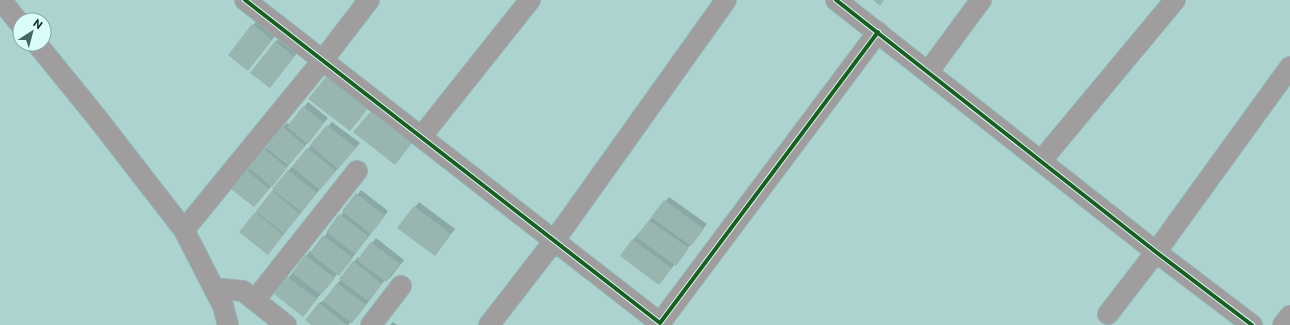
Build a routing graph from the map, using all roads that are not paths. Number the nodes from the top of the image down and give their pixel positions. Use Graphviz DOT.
graph roads {
  1 [pos="1,0"];
  2 [pos="245,0"];
  3 [pos="369,0"];
  4 [pos="530,0"];
  5 [pos="726,0"];
  6 [pos="836,0"];
  7 [pos="981,0"];
  8 [pos="1175,0"];
  9 [pos="12,14"];
  10 [pos="878,32"];
  11 [pos="44,52"];
  12 [pos="323,60"];
  13 [pos="1290,67"];
  14 [pos="928,72"];
  15 [pos="421,137"];
  16 [pos="1041,161"];
  17 [pos="357,171"];
  18 [pos="184,230"];
  19 [pos="554,241"];
  20 [pos="1156,252"];
  21 [pos="401,286"];
  22 [pos="214,288"];
  23 [pos="254,300"];
  24 [pos="1108,314"];
  25 [pos="1290,316"];
  26 [pos="661,324"];
  27 [pos="228,325"];
  28 [pos="286,325"];
  29 [pos="371,325"];
  30 [pos="489,325"];
  31 [pos="1252,325"];
  32 [pos="1283,325"];
  1 -- 9 [label="street"];
  2 -- 12 [label="street"];
  3 -- 12 [label="street"];
  4 -- 15 [label="street"];
  5 -- 19 [label="street"];
  6 -- 10 [label="street"];
  7 -- 14 [label="street"];
  8 -- 16 [label="street"];
  10 -- 14 [label="street"];
  10 -- 26 [label="street"];
  11 -- 18 [label="street"];
  12 -- 15 [label="street"];
  12 -- 18 [label="street"];
  13 -- 20 [label="street"];
  14 -- 16 [label="street"];
  15 -- 19 [label="street"];
  16 -- 20 [label="street"];
  17 -- 23 [label="street"];
  18 -- 22 [label="street"];
  19 -- 26 [label="street"];
  19 -- 30 [label="street"];
  20 -- 24 [label="street"];
  20 -- 31 [label="street"];
  21 -- 29 [label="street"];
  22 -- 23 [label="street"];
  22 -- 27 [label="street"];
  23 -- 28 [label="street"];
  25 -- 32 [label="street"];
}
